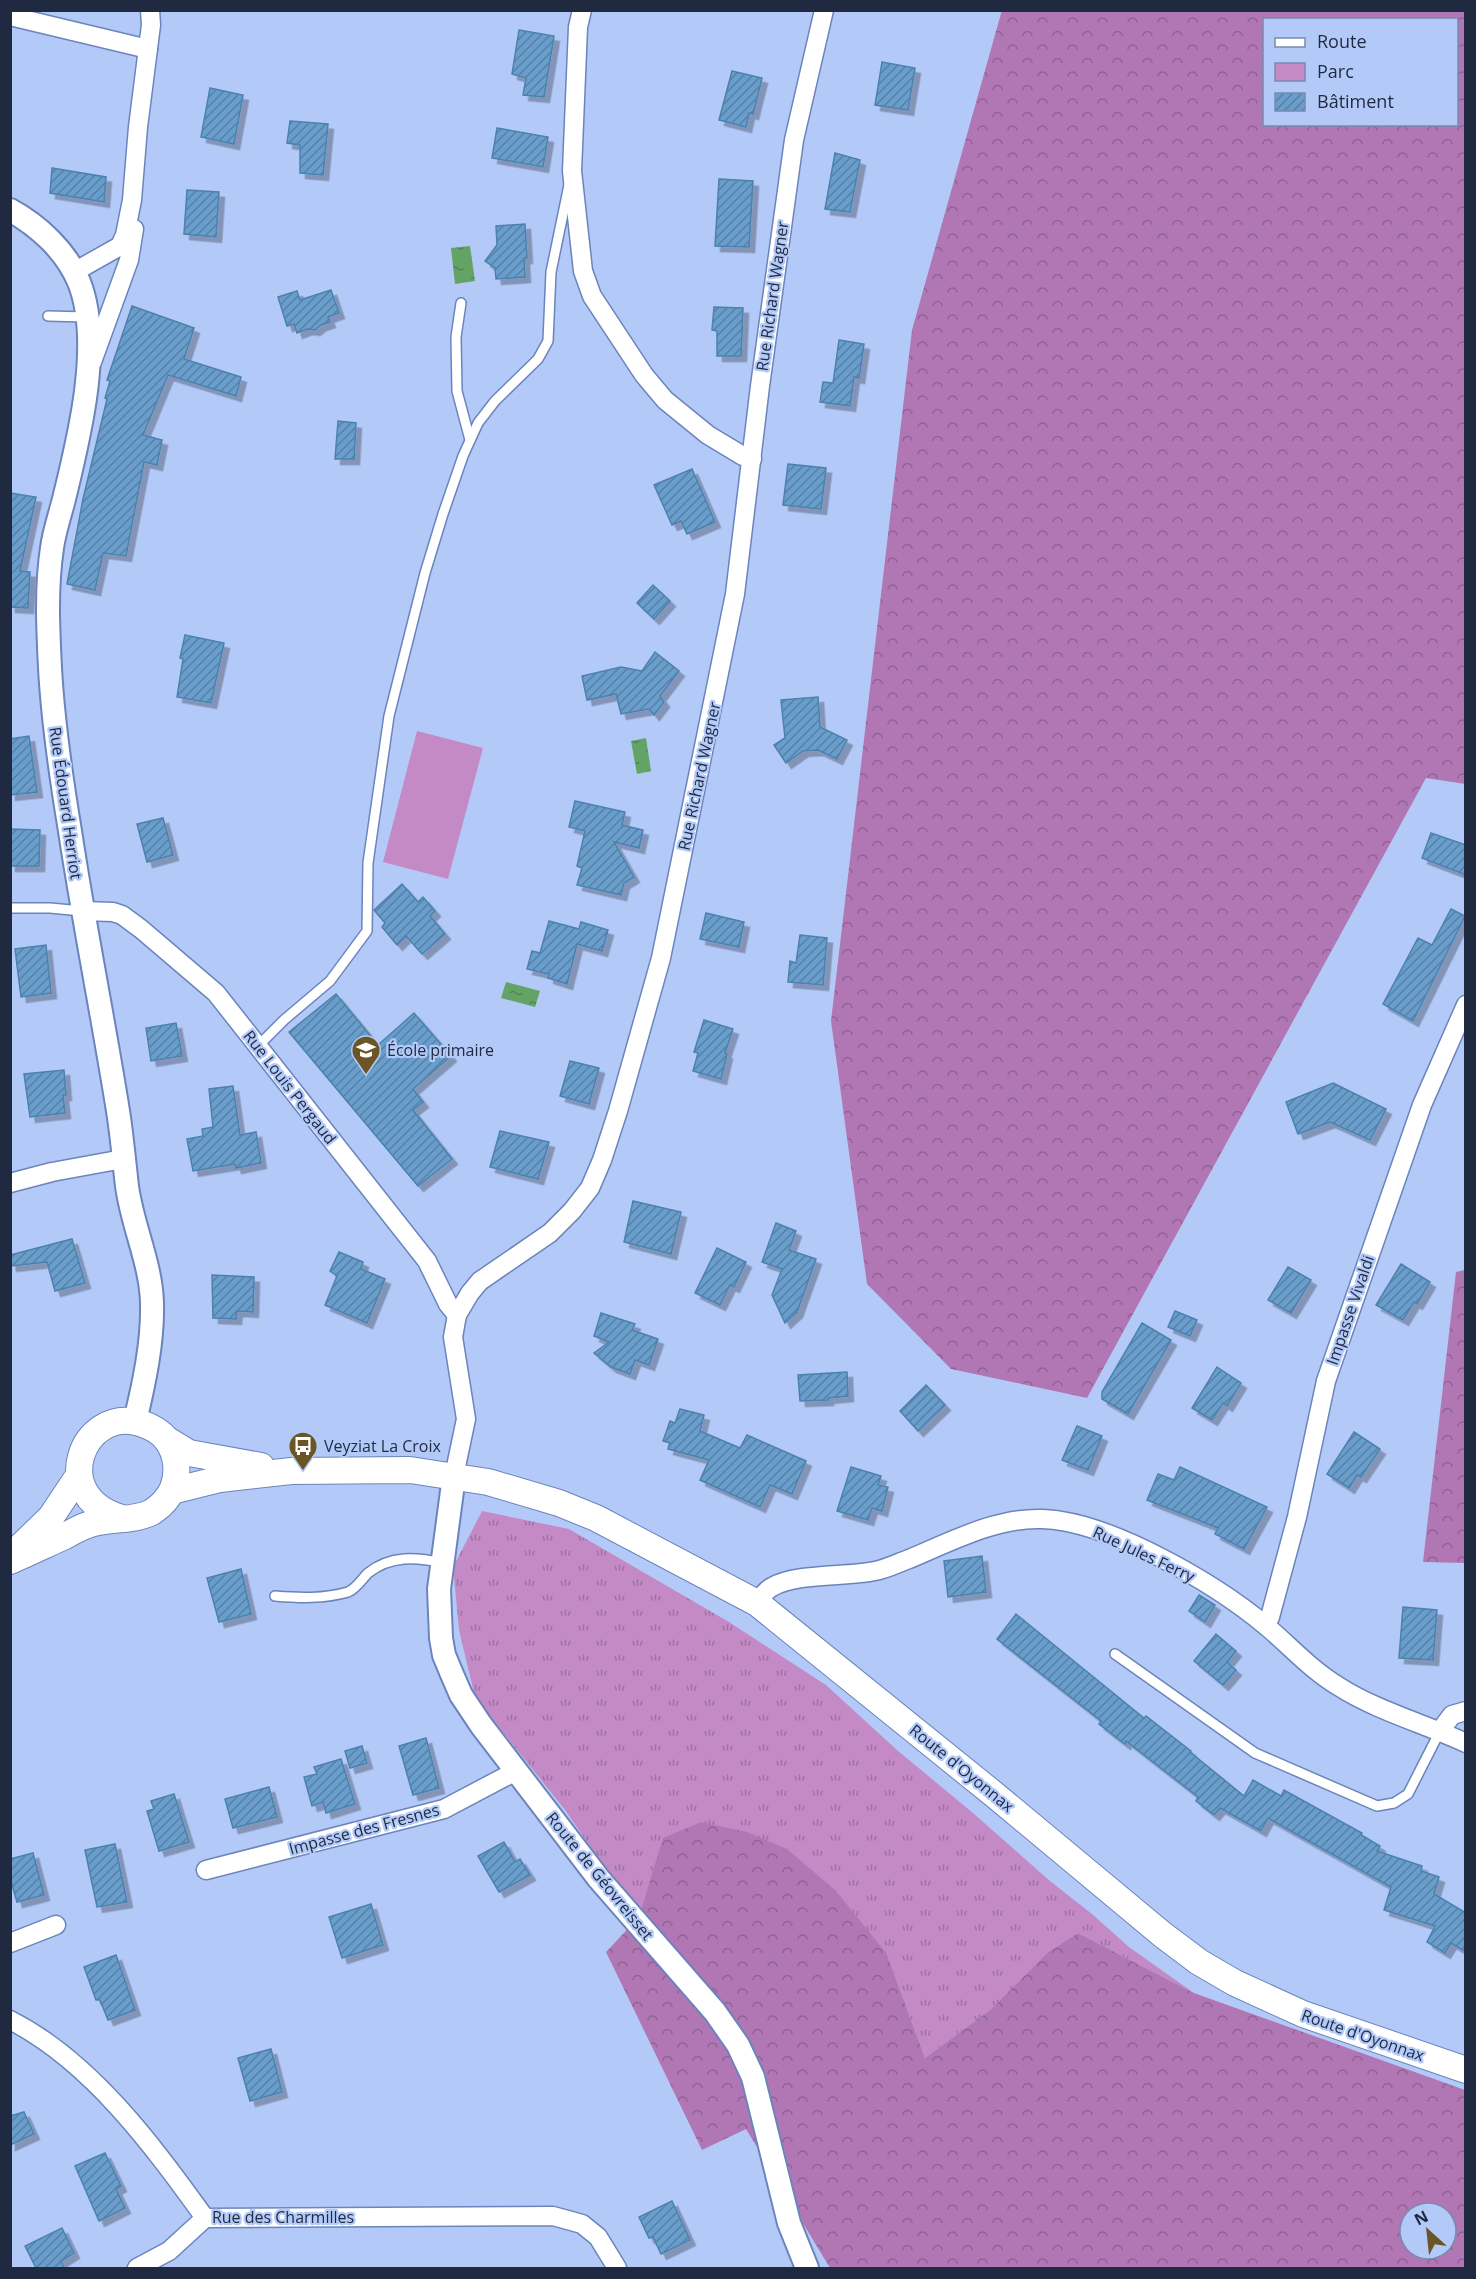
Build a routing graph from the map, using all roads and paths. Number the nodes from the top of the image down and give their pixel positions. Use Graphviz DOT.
graph roads {
  1 [pos="150,10"];
  2 [pos="582,10"];
  3 [pos="824,10"];
  4 [pos="10,16"];
  5 [pos="148,49"];
  6 [pos="572,171"];
  7 [pos="132,200"];
  8 [pos="10,210"];
  9 [pos="74,272"];
  10 [pos="461,303"];
  11 [pos="48,316"];
  12 [pos="86,317"];
  13 [pos="87,376"];
  14 [pos="470,440"];
  15 [pos="752,459"];
  16 [pos="10,908"];
  17 [pos="82,911"];
  18 [pos="1466,1005"];
  19 [pos="258,1046"];
  20 [pos="123,1159"];
  21 [pos="10,1183"];
  22 [pos="457,1315"];
  23 [pos="135,1421"];
  24 [pos="166,1439"];
  25 [pos="291,1471"];
  26 [pos="79,1475"];
  27 [pos="454,1476"];
  28 [pos="172,1491"];
  29 [pos="122,1518"];
  30 [pos="10,1556"];
  31 [pos="10,1561"];
  32 [pos="443,1563"];
  33 [pos="275,1596"];
  34 [pos="757,1603"];
  35 [pos="1265,1625"];
  36 [pos="1115,1654"];
  37 [pos="1466,1711"];
  38 [pos="1440,1731"];
  39 [pos="1466,1743"];
  40 [pos="516,1771"];
  41 [pos="206,1870"];
  42 [pos="56,1925"];
  43 [pos="10,1943"];
  44 [pos="10,2020"];
  45 [pos="1466,2070"];
  46 [pos="205,2218"];
  47 [pos="137,2268"];
  48 [pos="617,2268"];
  49 [pos="807,2268"];
  1 -- 5 [label="street"];
  2 -- 6 [label="street"];
  3 -- 15 [label="street, Rue Richard Wagner"];
  4 -- 5 [label="street"];
  5 -- 7 [label="street"];
  6 -- 14 [label="lane"];
  6 -- 15 [label="street"];
  7 -- 9 [label="street"];
  7 -- 13 [label="street"];
  8 -- 9 [label="street, Rue Édouard Herriot"];
  9 -- 12 [label="street, Rue Édouard Herriot"];
  10 -- 14 [label="lane"];
  11 -- 12 [label="lane"];
  12 -- 13 [label="street, Rue Édouard Herriot"];
  13 -- 17 [label="street, Rue Édouard Herriot"];
  14 -- 19 [label="lane"];
  15 -- 22 [label="street, Rue Richard Wagner"];
  16 -- 17 [label="lane"];
  17 -- 19 [label="street, Rue Louis Pergaud"];
  17 -- 20 [label="street, Rue Édouard Herriot"];
  18 -- 35 [label="street, Impasse Vivaldi"];
  19 -- 22 [label="street, Rue Louis Pergaud"];
  20 -- 21 [label="street"];
  20 -- 23 [label="street, Rue Édouard Herriot"];
  22 -- 27 [label="street, Rue Richard Wagner"];
  23 -- 24 [label="main road"];
  23 -- 26 [label="main road"];
  24 -- 25 [label="main road"];
  24 -- 28 [label="main road"];
  25 -- 27 [label="main road, Route d'Oyonnax"];
  25 -- 28 [label="main road"];
  26 -- 29 [label="main road"];
  26 -- 30 [label="main road"];
  27 -- 32 [label="street, Route de Géovreisset"];
  27 -- 34 [label="main road, Route d'Oyonnax"];
  28 -- 29 [label="main road"];
  29 -- 31 [label="main road"];
  32 -- 33 [label="lane"];
  32 -- 40 [label="street, Route de Géovreisset"];
  34 -- 35 [label="street, Rue Jules Ferry"];
  34 -- 45 [label="main road, Route d'Oyonnax"];
  35 -- 38 [label="street, Rue Jules Ferry"];
  36 -- 38 [label="lane"];
  37 -- 38 [label="street"];
  38 -- 39 [label="street, Rue Jules Ferry"];
  40 -- 41 [label="street, Impasse des Fresnes"];
  40 -- 49 [label="street, Route de Géovreisset"];
  42 -- 43 [label="street"];
  44 -- 46 [label="street, Rue des Charmilles"];
  46 -- 47 [label="street"];
  46 -- 48 [label="street, Rue des Charmilles"];
}
